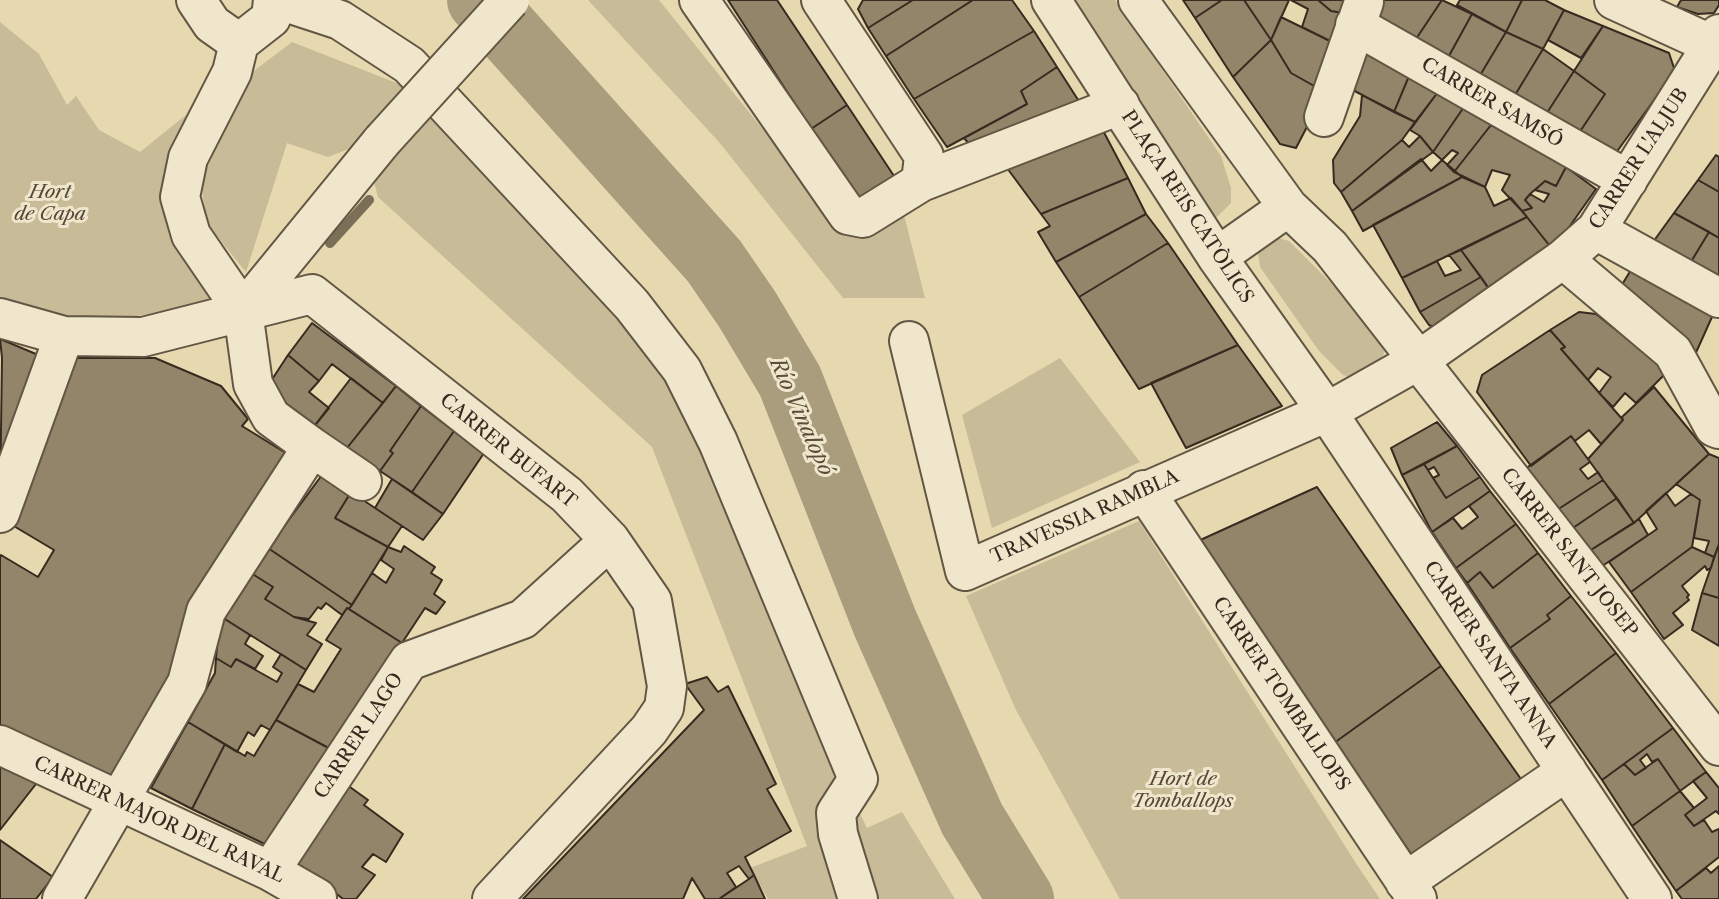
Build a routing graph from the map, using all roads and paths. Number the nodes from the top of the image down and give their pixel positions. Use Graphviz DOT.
graph roads {
  1 [pos="196,0"];
  2 [pos="273,0"];
  3 [pos="279,0"];
  4 [pos="510,0"];
  5 [pos="699,0"];
  6 [pos="821,0"];
  7 [pos="1051,0"];
  8 [pos="1138,0"];
  9 [pos="1614,0"];
  10 [pos="1360,13"];
  11 [pos="1716,42"];
  12 [pos="239,43"];
  13 [pos="1120,105"];
  14 [pos="1324,117"];
  15 [pos="1629,180"];
  16 [pos="921,182"];
  17 [pos="1287,207"];
  18 [pos="1596,230"];
  19 [pos="1217,257"];
  20 [pos="1563,259"];
  21 [pos="1719,298"];
  22 [pos="243,311"];
  23 [pos="0,318"];
  24 [pos="64,336"];
  25 [pos="909,341"];
  26 [pos="1419,360"];
  27 [pos="1327,412"];
  28 [pos="1719,429"];
  29 [pos="312,447"];
  30 [pos="362,481"];
  31 [pos="1144,490"];
  32 [pos="0,513"];
  33 [pos="610,540"];
  34 [pos="0,745"];
  35 [pos="1719,746"];
  36 [pos="1567,771"];
  37 [pos="121,801"];
  38 [pos="271,871"];
  39 [pos="1411,891"];
  40 [pos="317,898"];
  41 [pos="62,899"];
  42 [pos="492,899"];
  43 [pos="858,899"];
  44 [pos="1652,899"];
  1 -- 12 [label="street"];
  2 -- 12 [label="street"];
  3 -- 43 [label="street"];
  4 -- 22 [label="street, bridge"];
  5 -- 16 [label="street"];
  6 -- 16 [label="street"];
  7 -- 13 [label="street, PLAÇA REIS CATÒLICS"];
  8 -- 17 [label="street"];
  9 -- 11 [label="street"];
  10 -- 14 [label="street"];
  10 -- 15 [label="street, CARRER SAMSÓ"];
  11 -- 15 [label="street, CARRER L'ALJUB"];
  12 -- 22 [label="street"];
  13 -- 16 [label="street"];
  13 -- 19 [label="street, PLAÇA REIS CATÒLICS"];
  15 -- 18 [label="street, CARRER L'ALJUB"];
  17 -- 19 [label="street"];
  17 -- 26 [label="street"];
  18 -- 20 [label="street, CARRER L'ALJUB"];
  18 -- 21 [label="street"];
  19 -- 27 [label="street, PLAÇA REIS CATÒLICS"];
  20 -- 26 [label="street, CARRER L'ALJUB"];
  20 -- 28 [label="street"];
  22 -- 24 [label="street"];
  22 -- 29 [label="street"];
  22 -- 33 [label="street, CARRER BUFART"];
  23 -- 24 [label="street"];
  24 -- 32 [label="street"];
  25 -- 31 [label="street, TRAVESSIA RAMBLA"];
  26 -- 27 [label="street, TRAVESSIA RAMBLA"];
  26 -- 35 [label="street, CARRER SANT JOSEP"];
  27 -- 31 [label="street, TRAVESSIA RAMBLA"];
  27 -- 36 [label="street, CARRER SANTA ANNA"];
  29 -- 30 [label="street"];
  29 -- 37 [label="street"];
  31 -- 39 [label="street, CARRER TOMBALLOPS"];
  33 -- 38 [label="street, CARRER LAGO"];
  33 -- 42 [label="street, CARRER BUFART"];
  34 -- 37 [label="street, CARRER MAJOR DEL RAVAL"];
  36 -- 39 [label="street"];
  36 -- 44 [label="street, CARRER SANTA ANNA"];
  37 -- 38 [label="street, CARRER MAJOR DEL RAVAL"];
  37 -- 41 [label="street"];
  38 -- 40 [label="street, CARRER MAJOR DEL RAVAL"];
}
